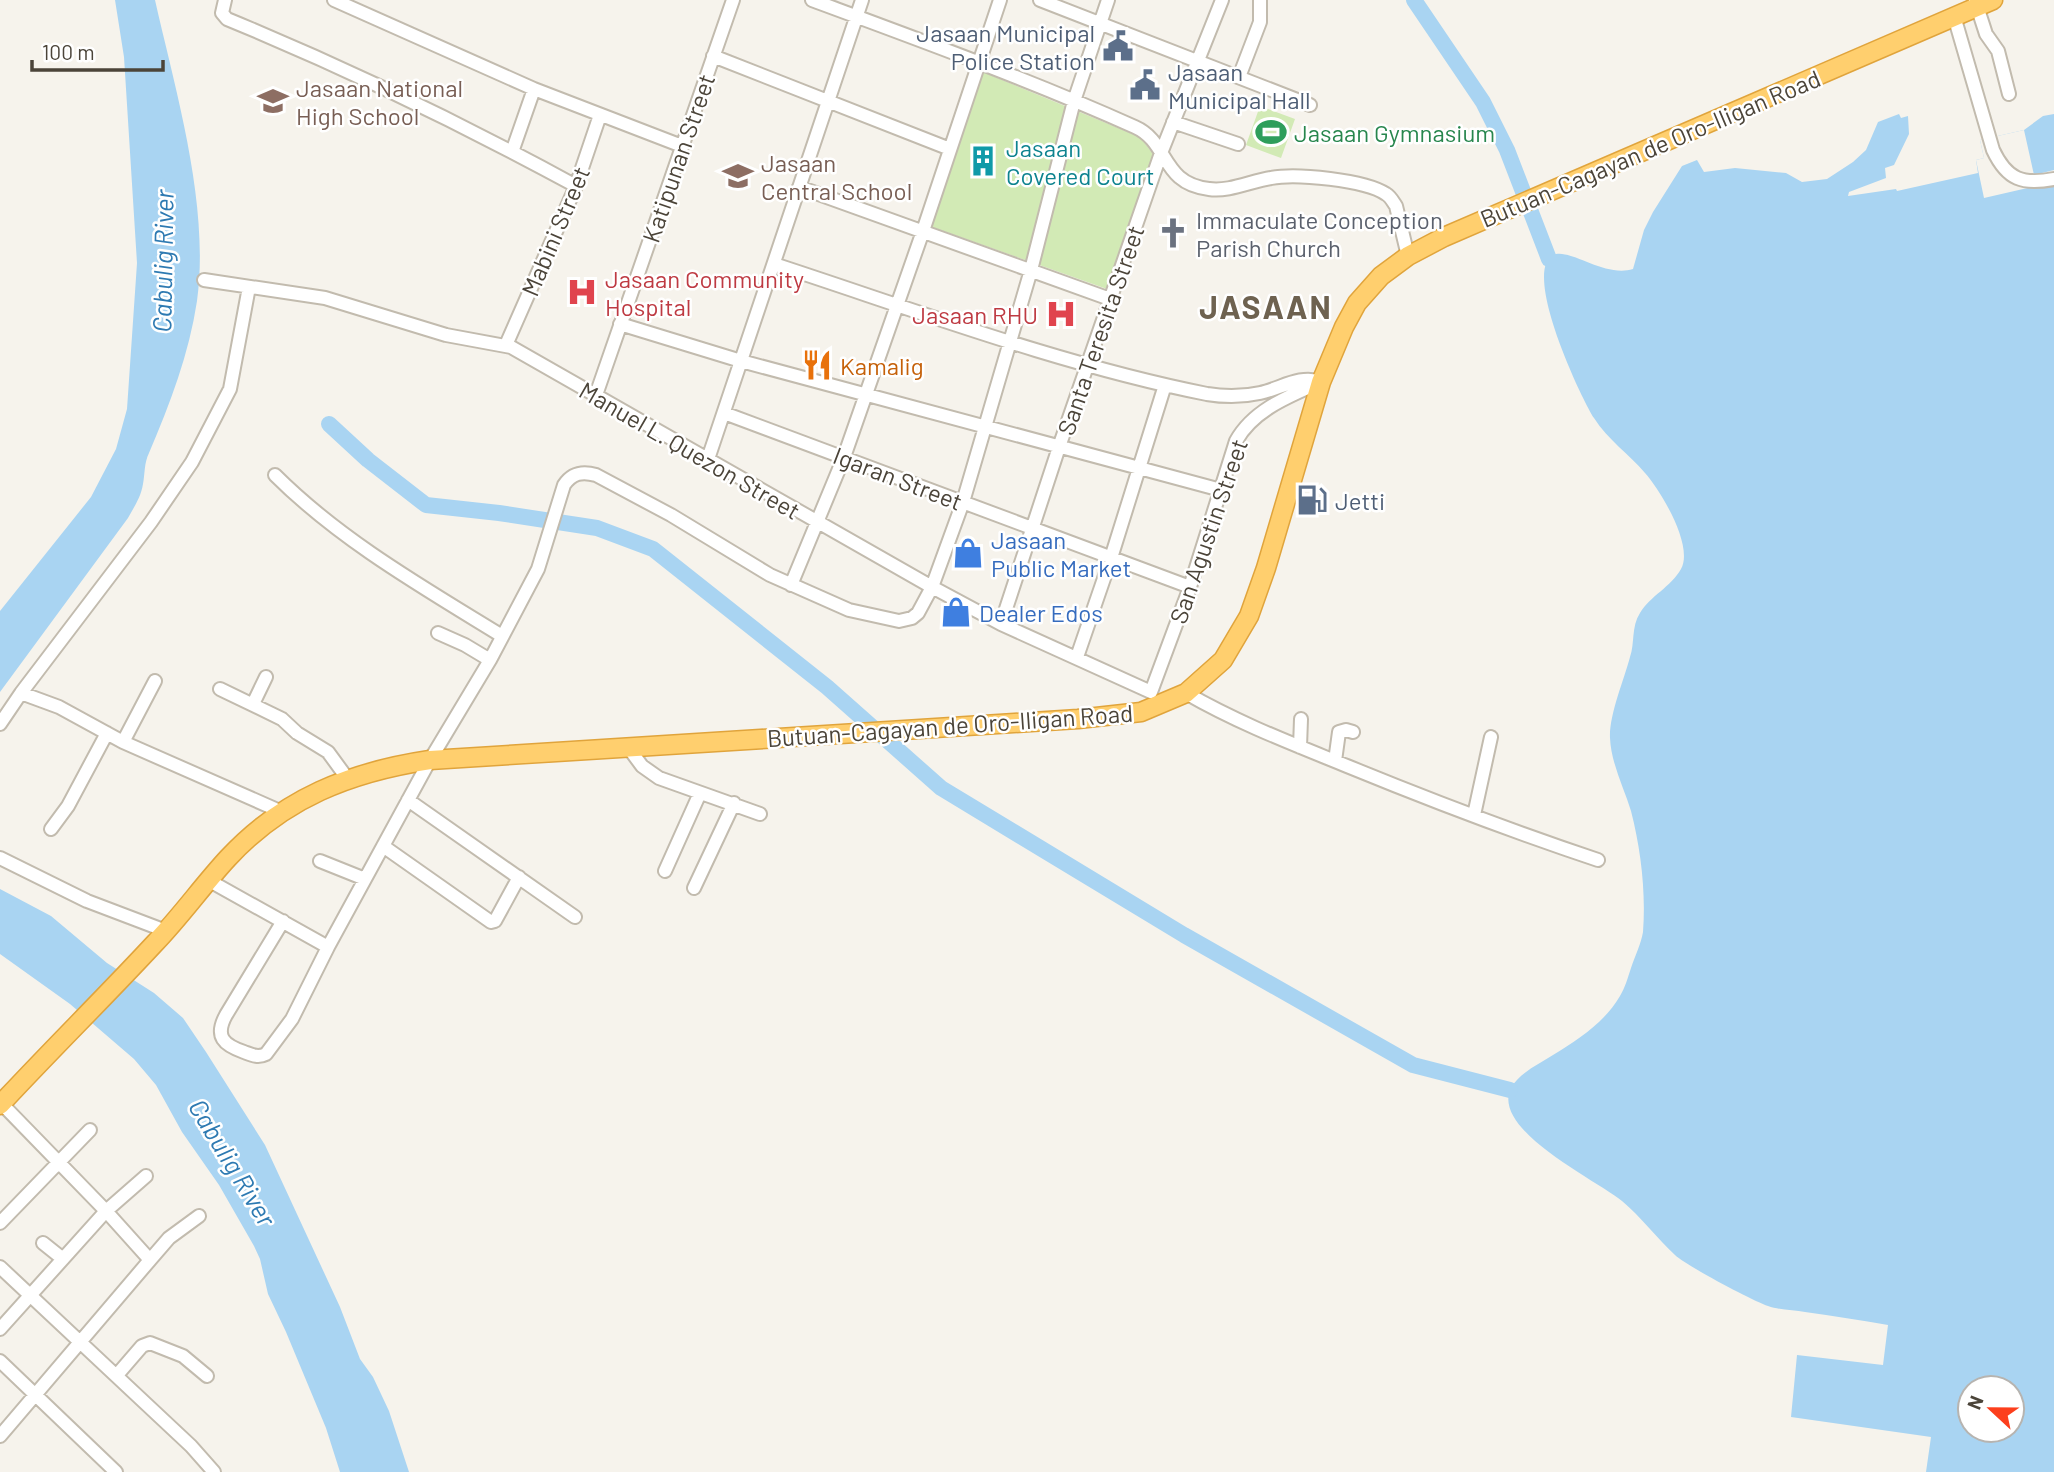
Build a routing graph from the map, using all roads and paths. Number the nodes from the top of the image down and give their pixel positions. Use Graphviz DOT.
graph roads {
  1 [pos="225,0"];
  2 [pos="334,0"];
  3 [pos="733,0"];
  4 [pos="812,0"];
  5 [pos="862,0"];
  6 [pos="1000,0"];
  7 [pos="1040,0"];
  8 [pos="1108,0"];
  9 [pos="1222,0"];
  10 [pos="1261,0"];
  11 [pos="1981,2"];
  12 [pos="856,16"];
  13 [pos="1954,16"];
  14 [pos="1100,23"];
  15 [pos="713,56"];
  16 [pos="1198,62"];
  17 [pos="979,64"];
  18 [pos="1238,77"];
  19 [pos="534,89"];
  20 [pos="2009,94"];
  21 [pos="1074,101"];
  22 [pos="827,102"];
  23 [pos="1310,105"];
  24 [pos="600,115"];
  25 [pos="1173,122"];
  26 [pos="1238,144"];
  27 [pos="682,146"];
  28 [pos="950,149"];
  29 [pos="512,152"];
  30 [pos="1161,153"];
  31 [pos="2054,179"];
  32 [pos="576,186"];
  33 [pos="799,187"];
  34 [pos="923,231"];
  35 [pos="1408,256"];
  36 [pos="774,264"];
  37 [pos="1031,270"];
  38 [pos="204,279"];
  39 [pos="249,287"];
  40 [pos="1110,299"];
  41 [pos="897,304"];
  42 [pos="620,324"];
  43 [pos="1010,341"];
  44 [pos="506,345"];
  45 [pos="741,361"];
  46 [pos="1088,363"];
  47 [pos="1321,382"];
  48 [pos="1165,385"];
  49 [pos="1294,394"];
  50 [pos="596,395"];
  51 [pos="866,395"];
  52 [pos="1312,411"];
  53 [pos="724,413"];
  54 [pos="985,428"];
  55 [pos="1059,447"];
  56 [pos="844,457"];
  57 [pos="708,459"];
  58 [pos="1139,469"];
  59 [pos="275,475"];
  60 [pos="1221,490"];
  61 [pos="963,502"];
  62 [pos="818,524"];
  63 [pos="1034,529"];
  64 [pos="1111,558"];
  65 [pos="792,585"];
  66 [pos="932,587"];
  67 [pos="1190,587"];
  68 [pos="1001,624"];
  69 [pos="438,633"];
  70 [pos="502,636"];
  71 [pos="1077,657"];
  72 [pos="490,660"];
  73 [pos="266,677"];
  74 [pos="155,681"];
  75 [pos="220,689"];
  76 [pos="21,692"];
  77 [pos="1186,693"];
  78 [pos="1154,700"];
  79 [pos="253,704"];
  80 [pos="1301,719"];
  81 [pos="0,724"];
  82 [pos="1353,732"];
  83 [pos="107,733"];
  84 [pos="1492,737"];
  85 [pos="123,741"];
  86 [pos="628,747"];
  87 [pos="1300,747"];
  88 [pos="430,760"];
  89 [pos="1335,761"];
  90 [pos="347,778"];
  91 [pos="700,793"];
  92 [pos="408,800"];
  93 [pos="734,803"];
  94 [pos="282,812"];
  95 [pos="760,814"];
  96 [pos="1474,815"];
  97 [pos="51,828"];
  98 [pos="383,846"];
  99 [pos="0,858"];
  100 [pos="1598,860"];
  101 [pos="320,861"];
  102 [pos="665,871"];
  103 [pos="519,877"];
  104 [pos="365,879"];
  105 [pos="208,880"];
  106 [pos="694,888"];
  107 [pos="575,916"];
  108 [pos="283,921"];
  109 [pos="161,937"];
  110 [pos="328,947"];
  111 [pos="1,1104"];
  112 [pos="90,1130"];
  113 [pos="59,1163"];
  114 [pos="146,1176"];
  115 [pos="106,1211"];
  116 [pos="199,1216"];
  117 [pos="0,1223"];
  118 [pos="43,1243"];
  119 [pos="64,1259"];
  120 [pos="150,1260"];
  121 [pos="0,1267"];
  122 [pos="30,1296"];
  123 [pos="0,1329"];
  124 [pos="80,1343"];
  125 [pos="0,1361"];
  126 [pos="117,1375"];
  127 [pos="207,1376"];
  128 [pos="36,1395"];
  129 [pos="0,1436"];
  130 [pos="116,1472"];
  131 [pos="214,1472"];
  1 -- 29 [label="street"];
  2 -- 19 [label="street"];
  3 -- 15 [label="street, Katipunan Street"];
  4 -- 12 [label="street"];
  5 -- 12 [label="street"];
  6 -- 17 [label="street"];
  7 -- 14 [label="street"];
  8 -- 14 [label="street"];
  9 -- 16 [label="street, Santa Teresita Street"];
  10 -- 18 [label="street"];
  11 -- 13 [label="highway, Butuan-Cagayan de Oro-Iligan Road"];
  11 -- 20 [label="street"];
  12 -- 17 [label="street"];
  12 -- 22 [label="street"];
  13 -- 31 [label="street"];
  13 -- 35 [label="highway, Butuan-Cagayan de Oro-Iligan Road"];
  14 -- 16 [label="street"];
  14 -- 21 [label="street"];
  15 -- 22 [label="street"];
  15 -- 27 [label="street, Katipunan Street"];
  16 -- 18 [label="street"];
  16 -- 25 [label="street, Santa Teresita Street"];
  17 -- 21 [label="street"];
  17 -- 28 [label="street"];
  18 -- 23 [label="street"];
  19 -- 24 [label="street"];
  19 -- 29 [label="street"];
  21 -- 30 [label="street"];
  21 -- 37 [label="street"];
  22 -- 28 [label="street"];
  22 -- 33 [label="street"];
  24 -- 27 [label="street"];
  24 -- 32 [label="street, Mabini Street"];
  25 -- 26 [label="street"];
  25 -- 30 [label="street, Santa Teresita Street"];
  27 -- 42 [label="street, Katipunan Street"];
  28 -- 34 [label="street"];
  29 -- 32 [label="street"];
  30 -- 35 [label="street"];
  30 -- 40 [label="street, Santa Teresita Street"];
  32 -- 44 [label="street, Mabini Street"];
  33 -- 34 [label="street"];
  33 -- 36 [label="street"];
  34 -- 37 [label="street"];
  34 -- 41 [label="street"];
  35 -- 47 [label="highway, Butuan-Cagayan de Oro-Iligan Road"];
  36 -- 41 [label="street"];
  36 -- 45 [label="street"];
  37 -- 40 [label="street"];
  37 -- 43 [label="street"];
  38 -- 39 [label="street, Manuel L. Quezon Street"];
  39 -- 44 [label="street, Manuel L. Quezon Street"];
  39 -- 76 [label="street"];
  40 -- 46 [label="street, Santa Teresita Street"];
  41 -- 43 [label="street"];
  41 -- 51 [label="street"];
  42 -- 45 [label="street"];
  42 -- 50 [label="street, Katipunan Street"];
  43 -- 46 [label="street"];
  43 -- 54 [label="street"];
  44 -- 50 [label="street, Manuel L. Quezon Street"];
  45 -- 51 [label="street"];
  45 -- 53 [label="street"];
  46 -- 48 [label="street"];
  46 -- 55 [label="street, Santa Teresita Street"];
  47 -- 48 [label="street"];
  47 -- 49 [label="street, San Agustin Street"];
  47 -- 52 [label="highway, Butuan-Cagayan de Oro-Iligan Road"];
  48 -- 58 [label="street"];
  49 -- 52 [label="street"];
  49 -- 60 [label="street, San Agustin Street"];
  50 -- 57 [label="street, Manuel L. Quezon Street"];
  51 -- 54 [label="street"];
  51 -- 56 [label="street"];
  52 -- 77 [label="highway, Butuan-Cagayan de Oro-Iligan Road"];
  53 -- 56 [label="street, Igaran Street"];
  53 -- 57 [label="street"];
  54 -- 55 [label="street"];
  54 -- 61 [label="street"];
  55 -- 58 [label="street"];
  55 -- 63 [label="street, Santa Teresita Street"];
  56 -- 61 [label="street, Igaran Street"];
  56 -- 62 [label="street"];
  57 -- 62 [label="street, Manuel L. Quezon Street"];
  58 -- 60 [label="street"];
  58 -- 64 [label="street"];
  59 -- 70 [label="street"];
  60 -- 67 [label="street, San Agustin Street"];
  61 -- 63 [label="street, Igaran Street"];
  61 -- 66 [label="street"];
  62 -- 65 [label="street"];
  62 -- 66 [label="street, Manuel L. Quezon Street"];
  63 -- 64 [label="street, Igaran Street"];
  63 -- 68 [label="street, Santa Teresita Street"];
  64 -- 67 [label="street, Igaran Street"];
  64 -- 71 [label="street"];
  65 -- 66 [label="street"];
  65 -- 70 [label="street"];
  66 -- 68 [label="street, Manuel L. Quezon Street"];
  67 -- 78 [label="street, San Agustin Street"];
  68 -- 71 [label="street, Manuel L. Quezon Street"];
  69 -- 72 [label="street"];
  70 -- 72 [label="street"];
  71 -- 78 [label="street, Manuel L. Quezon Street"];
  72 -- 88 [label="street"];
  73 -- 79 [label="street"];
  74 -- 85 [label="street"];
  75 -- 79 [label="street"];
  76 -- 81 [label="street"];
  76 -- 83 [label="street"];
  77 -- 78 [label="highway, Butuan-Cagayan de Oro-Iligan Road"];
  77 -- 87 [label="street"];
  78 -- 86 [label="highway, Butuan-Cagayan de Oro-Iligan Road"];
  79 -- 90 [label="street"];
  80 -- 87 [label="street"];
  82 -- 89 [label="street"];
  83 -- 85 [label="street"];
  83 -- 97 [label="street"];
  84 -- 96 [label="street"];
  85 -- 94 [label="street"];
  86 -- 88 [label="highway, Butuan-Cagayan de Oro-Iligan Road"];
  86 -- 91 [label="street"];
  87 -- 89 [label="street"];
  88 -- 90 [label="highway, Butuan-Cagayan de Oro-Iligan Road"];
  88 -- 92 [label="street"];
  89 -- 96 [label="street"];
  90 -- 94 [label="highway, Butuan-Cagayan de Oro-Iligan Road"];
  91 -- 93 [label="street"];
  91 -- 102 [label="street"];
  92 -- 98 [label="street"];
  92 -- 103 [label="street"];
  93 -- 95 [label="street"];
  93 -- 106 [label="street"];
  94 -- 105 [label="highway, Butuan-Cagayan de Oro-Iligan Road"];
  96 -- 100 [label="street"];
  98 -- 103 [label="street"];
  98 -- 104 [label="street"];
  99 -- 109 [label="street"];
  101 -- 104 [label="street"];
  103 -- 107 [label="street"];
  104 -- 110 [label="street"];
  105 -- 108 [label="street"];
  105 -- 109 [label="highway, Butuan-Cagayan de Oro-Iligan Road"];
  108 -- 110 [label="street"];
  108 -- 110 [label="street"];
  109 -- 111 [label="highway, Butuan-Cagayan de Oro-Iligan Road"];
  111 -- 113 [label="street"];
  112 -- 113 [label="street"];
  113 -- 115 [label="street"];
  113 -- 117 [label="street"];
  114 -- 115 [label="street"];
  115 -- 119 [label="street"];
  115 -- 120 [label="street"];
  116 -- 120 [label="street"];
  118 -- 119 [label="street"];
  119 -- 122 [label="street"];
  120 -- 124 [label="street"];
  121 -- 122 [label="street"];
  122 -- 123 [label="street"];
  122 -- 124 [label="street"];
  124 -- 126 [label="street"];
  124 -- 128 [label="street"];
  125 -- 128 [label="street"];
  126 -- 127 [label="street"];
  126 -- 131 [label="street"];
  128 -- 129 [label="street"];
  128 -- 130 [label="street"];
}
